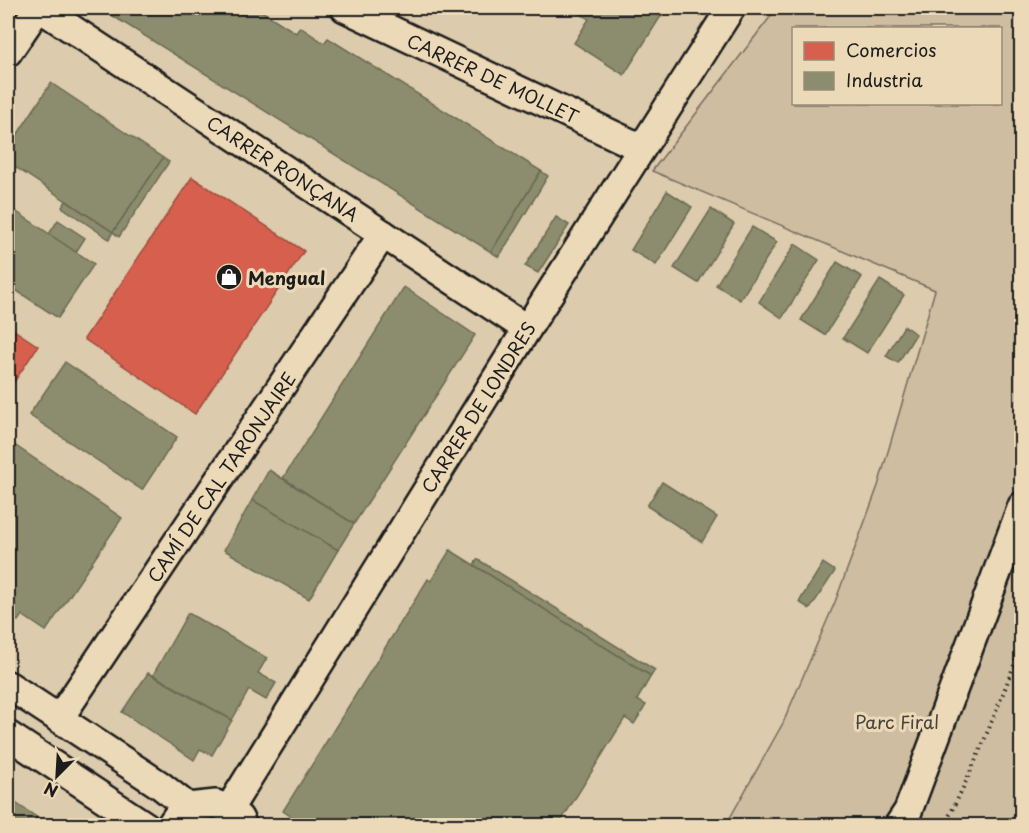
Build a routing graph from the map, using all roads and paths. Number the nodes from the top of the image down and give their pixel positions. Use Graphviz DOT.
graph roads {
  1 [pos="39,8"];
  2 [pos="345,8"];
  3 [pos="731,8"];
  4 [pos="8,52"];
  5 [pos="641,147"];
  6 [pos="383,234"];
  7 [pos="527,328"];
  8 [pos="1022,506"];
  9 [pos="1022,644"];
  10 [pos="8,685"];
  11 [pos="59,720"];
  12 [pos="8,735"];
  13 [pos="179,816"];
  14 [pos="236,817"];
  15 [pos="146,825"];
  16 [pos="898,825"];
  17 [pos="945,825"];
  1 -- 4 [label="street"];
  1 -- 6 [label="street, CARRER RONÇANA"];
  2 -- 5 [label="street, CARRER DE MOLLET"];
  3 -- 5 [label="street, CARRER DE LONDRES"];
  5 -- 7 [label="street, CARRER DE LONDRES"];
  6 -- 7 [label="street, CARRER RONÇANA"];
  6 -- 11 [label="street, CAMÍ DE CAL TARONJAIRE"];
  7 -- 14 [label="street, CARRER DE LONDRES"];
  8 -- 16 [label="street"];
  9 -- 17 [label="path"];
  10 -- 11 [label="street"];
  11 -- 13 [label="street"];
  12 -- 15 [label="street"];
  13 -- 14 [label="street"];
}
